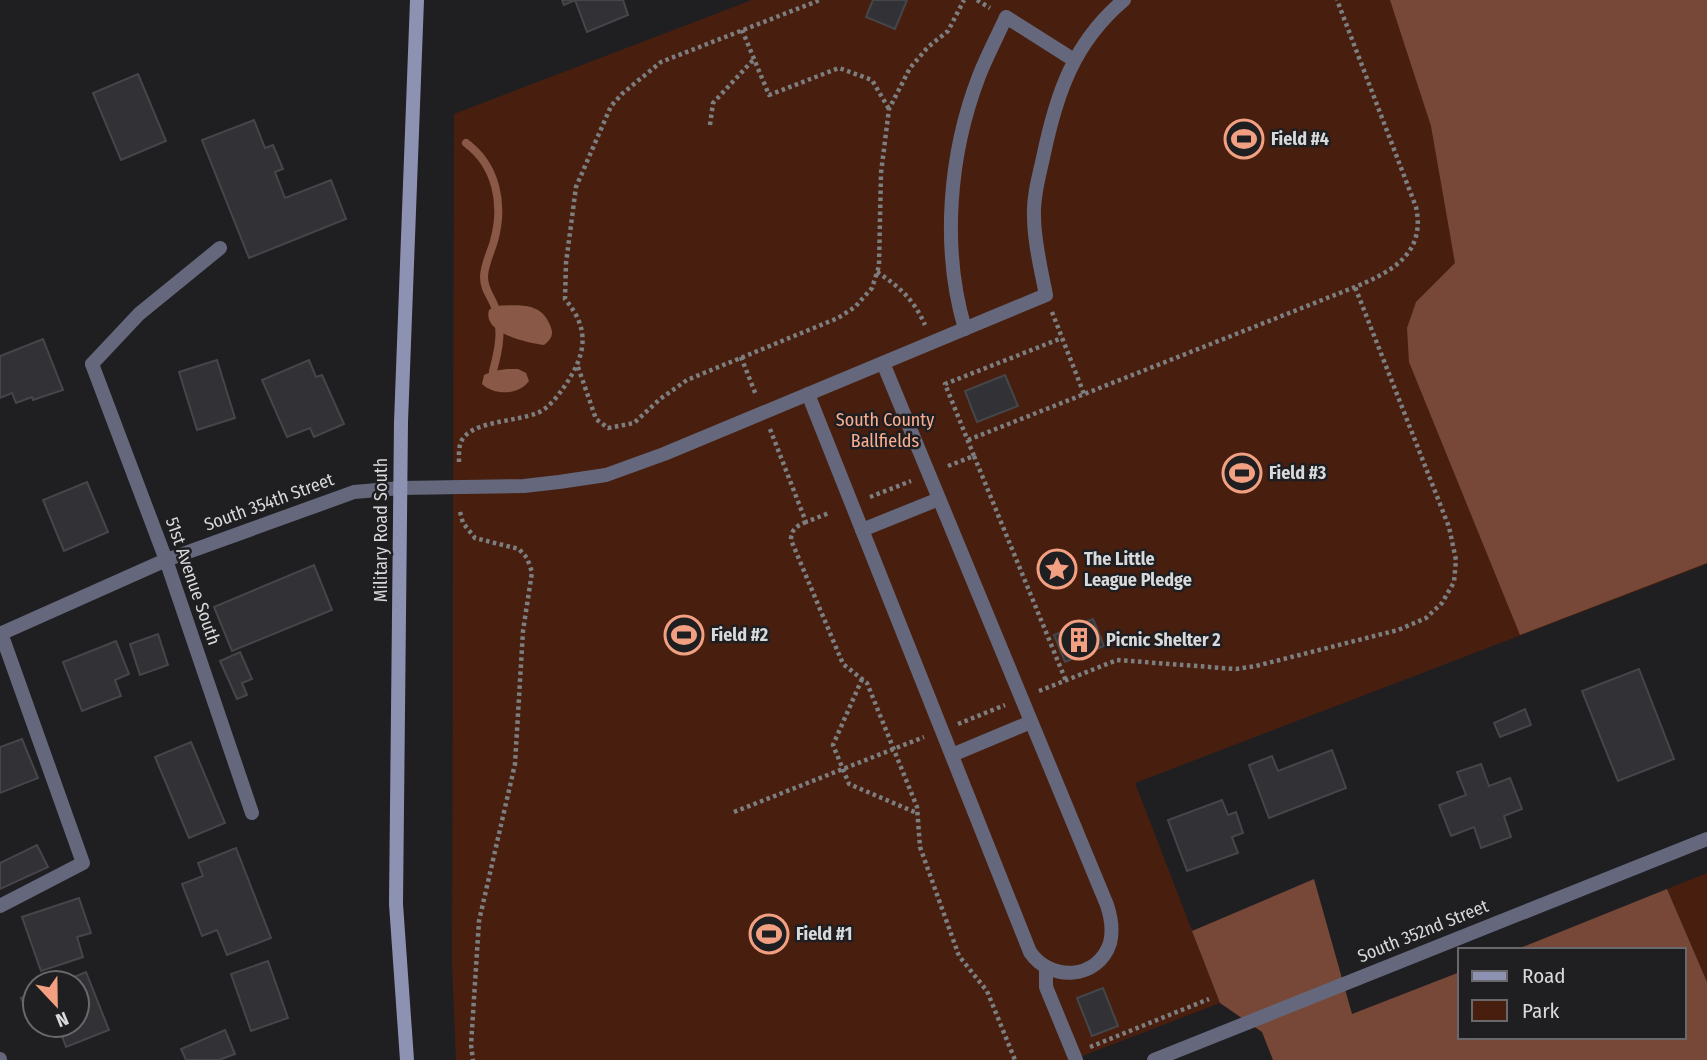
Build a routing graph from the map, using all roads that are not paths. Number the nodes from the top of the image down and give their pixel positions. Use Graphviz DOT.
graph roads {
  1 [pos="417,0"];
  2 [pos="1124,0"];
  3 [pos="1074,60"];
  4 [pos="220,248"];
  5 [pos="965,328"];
  6 [pos="883,363"];
  7 [pos="808,394"];
  8 [pos="401,488"];
  9 [pos="939,499"];
  10 [pos="862,530"];
  11 [pos="166,560"];
  12 [pos="1,633"];
  13 [pos="1031,722"];
  14 [pos="952,755"];
  15 [pos="253,813"];
  16 [pos="1707,839"];
  17 [pos="0,906"];
  18 [pos="1046,969"];
  19 [pos="1075,1057"];
  20 [pos="407,1060"];
  21 [pos="1154,1060"];
  1 -- 8 [label="main road, Military Road South"];
  2 -- 3 [label="street"];
  3 -- 5 [label="street, South 354th Street"];
  3 -- 5 [label="street"];
  4 -- 11 [label="street, 51st Avenue South"];
  5 -- 6 [label="street, South 354th Street"];
  6 -- 7 [label="street, South 354th Street"];
  6 -- 9 [label="street"];
  7 -- 8 [label="street, South 354th Street"];
  7 -- 10 [label="street"];
  8 -- 11 [label="street, South 354th Street"];
  8 -- 20 [label="main road, Military Road South"];
  9 -- 10 [label="street"];
  9 -- 13 [label="street"];
  10 -- 14 [label="street"];
  11 -- 12 [label="street, South 354th Street"];
  11 -- 15 [label="street, 51st Avenue South"];
  12 -- 17 [label="street"];
  13 -- 14 [label="street"];
  13 -- 18 [label="street"];
  14 -- 18 [label="street"];
  16 -- 21 [label="street, South 352nd Street"];
  18 -- 19 [label="street"];
}
